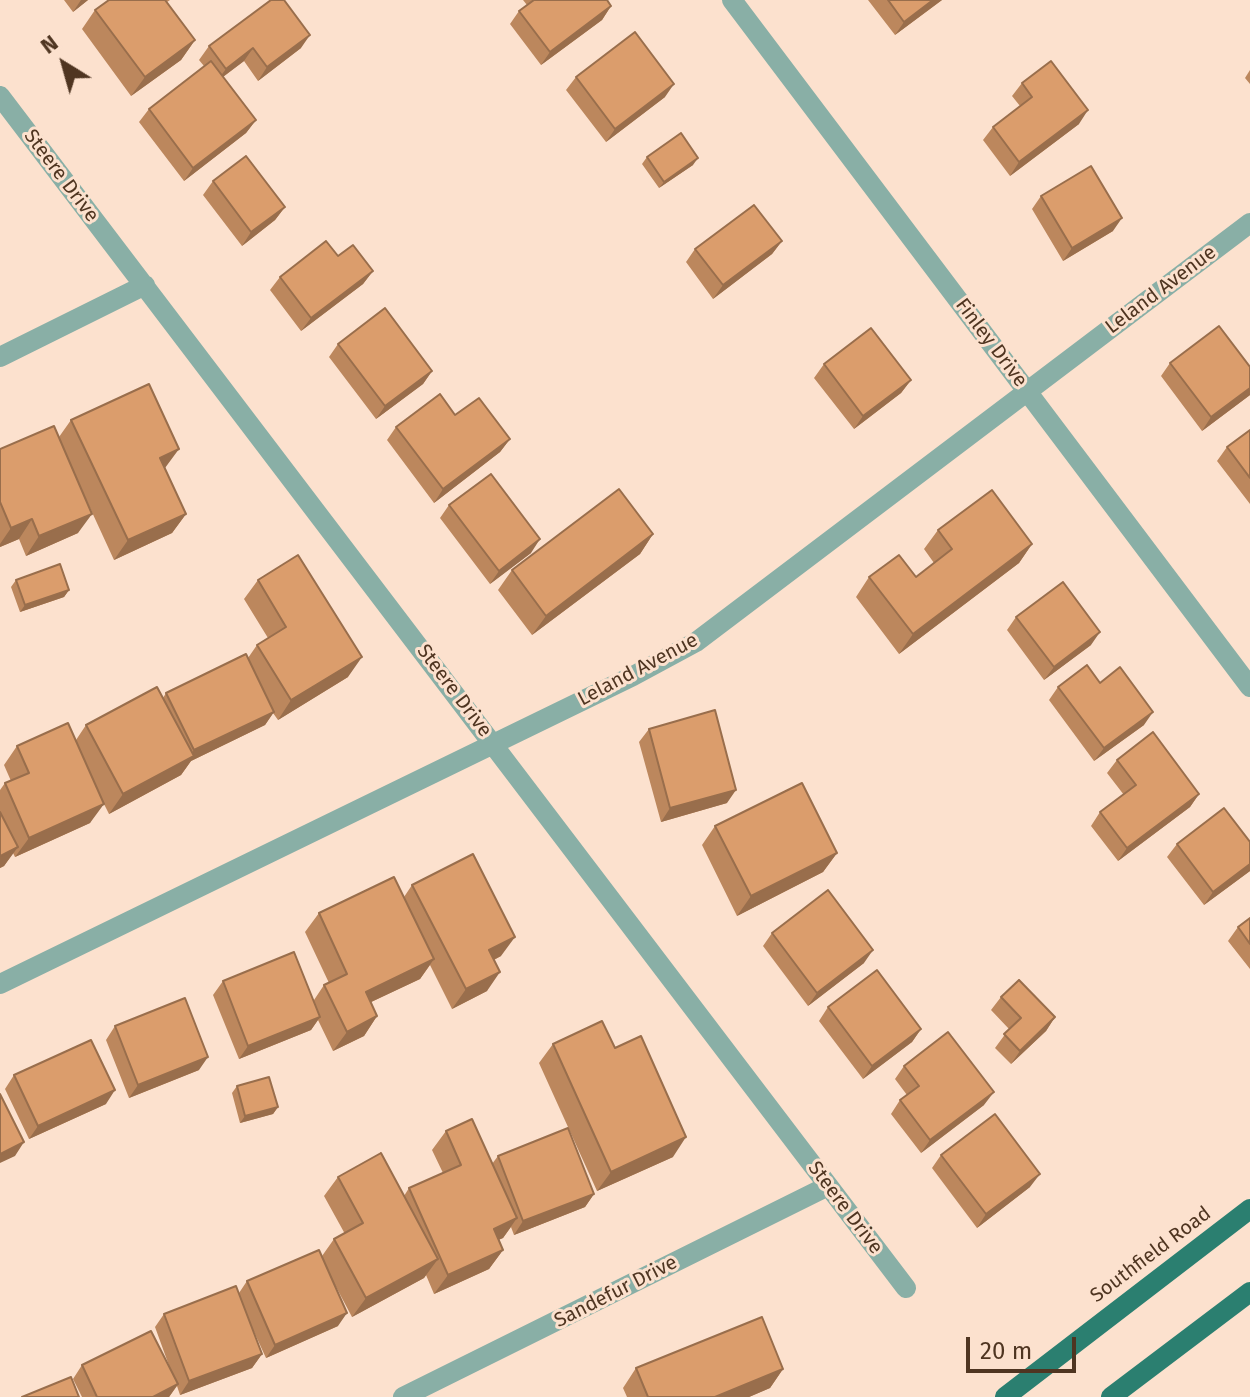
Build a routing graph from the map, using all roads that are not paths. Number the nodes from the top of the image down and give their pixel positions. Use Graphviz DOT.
graph roads {
  1 [pos="732,0"];
  2 [pos="0,96"];
  3 [pos="1250,223"];
  4 [pos="145,285"];
  5 [pos="0,357"];
  6 [pos="1028,392"];
  7 [pos="1250,687"];
  8 [pos="493,743"];
  9 [pos="0,984"];
  10 [pos="828,1186"];
  11 [pos="1250,1209"];
  12 [pos="906,1288"];
  13 [pos="1250,1292"];
  14 [pos="403,1397"];
  15 [pos="1005,1397"];
  16 [pos="1111,1397"];
  1 -- 6 [label="street, Finley Drive"];
  2 -- 4 [label="street, Steere Drive"];
  3 -- 6 [label="street, Leland Avenue"];
  4 -- 5 [label="street"];
  4 -- 8 [label="street, Steere Drive"];
  6 -- 7 [label="street, Finley Drive"];
  6 -- 8 [label="street, Leland Avenue"];
  8 -- 9 [label="street, Leland Avenue"];
  8 -- 10 [label="street, Steere Drive"];
  10 -- 12 [label="street, Steere Drive"];
  10 -- 14 [label="street, Sandefur Drive"];
  11 -- 15 [label="main road, Southfield Road"];
  13 -- 16 [label="main road"];
}
